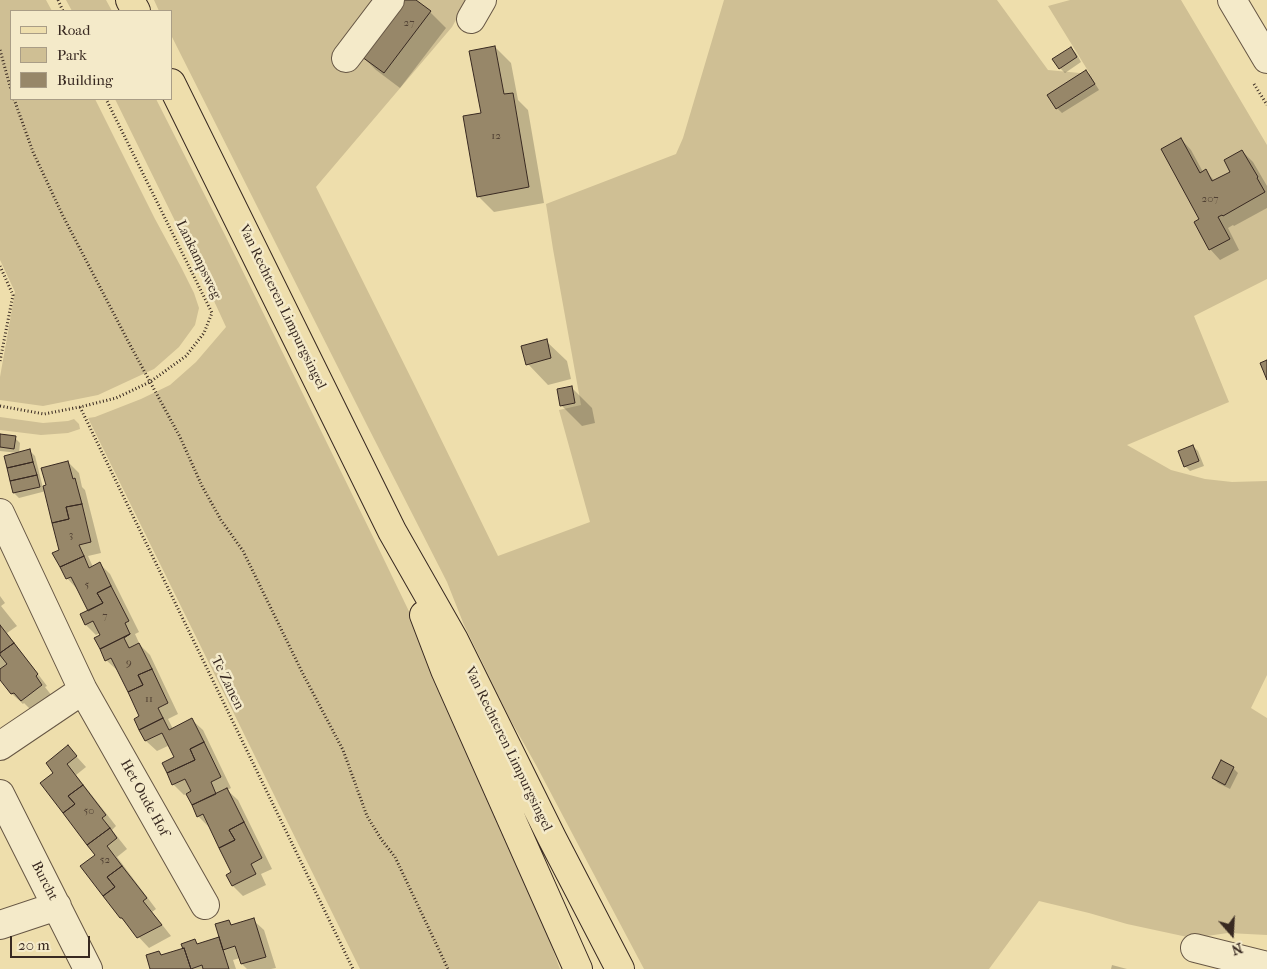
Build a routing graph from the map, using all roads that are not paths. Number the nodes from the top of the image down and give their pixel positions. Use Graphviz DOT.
graph roads {
  1 [pos="390,0"];
  2 [pos="1232,0"];
  3 [pos="346,58"];
  4 [pos="1267,59"];
  5 [pos="172,85"];
  6 [pos="0,513"];
  7 [pos="392,531"];
  8 [pos="83,690"];
  9 [pos="0,746"];
  10 [pos="0,794"];
  11 [pos="57,906"];
  12 [pos="204,906"];
  13 [pos="0,925"];
  14 [pos="1195,948"];
  15 [pos="1267,966"];
  16 [pos="88,969"];
  17 [pos="578,969"];
  18 [pos="620,969"];
  1 -- 3 [label="street"];
  2 -- 4 [label="street"];
  5 -- 7 [label="main road, Van Rechteren Limpurgsingel"];
  6 -- 8 [label="street, Het Oude Hof"];
  7 -- 17 [label="main road, Van Rechteren Limpurgsingel"];
  7 -- 18 [label="main road, Van Rechteren Limpurgsingel"];
  8 -- 9 [label="street"];
  8 -- 12 [label="street, Het Oude Hof"];
  10 -- 11 [label="street, Burcht"];
  11 -- 13 [label="street"];
  11 -- 16 [label="street, Burcht"];
  14 -- 15 [label="street"];
}
